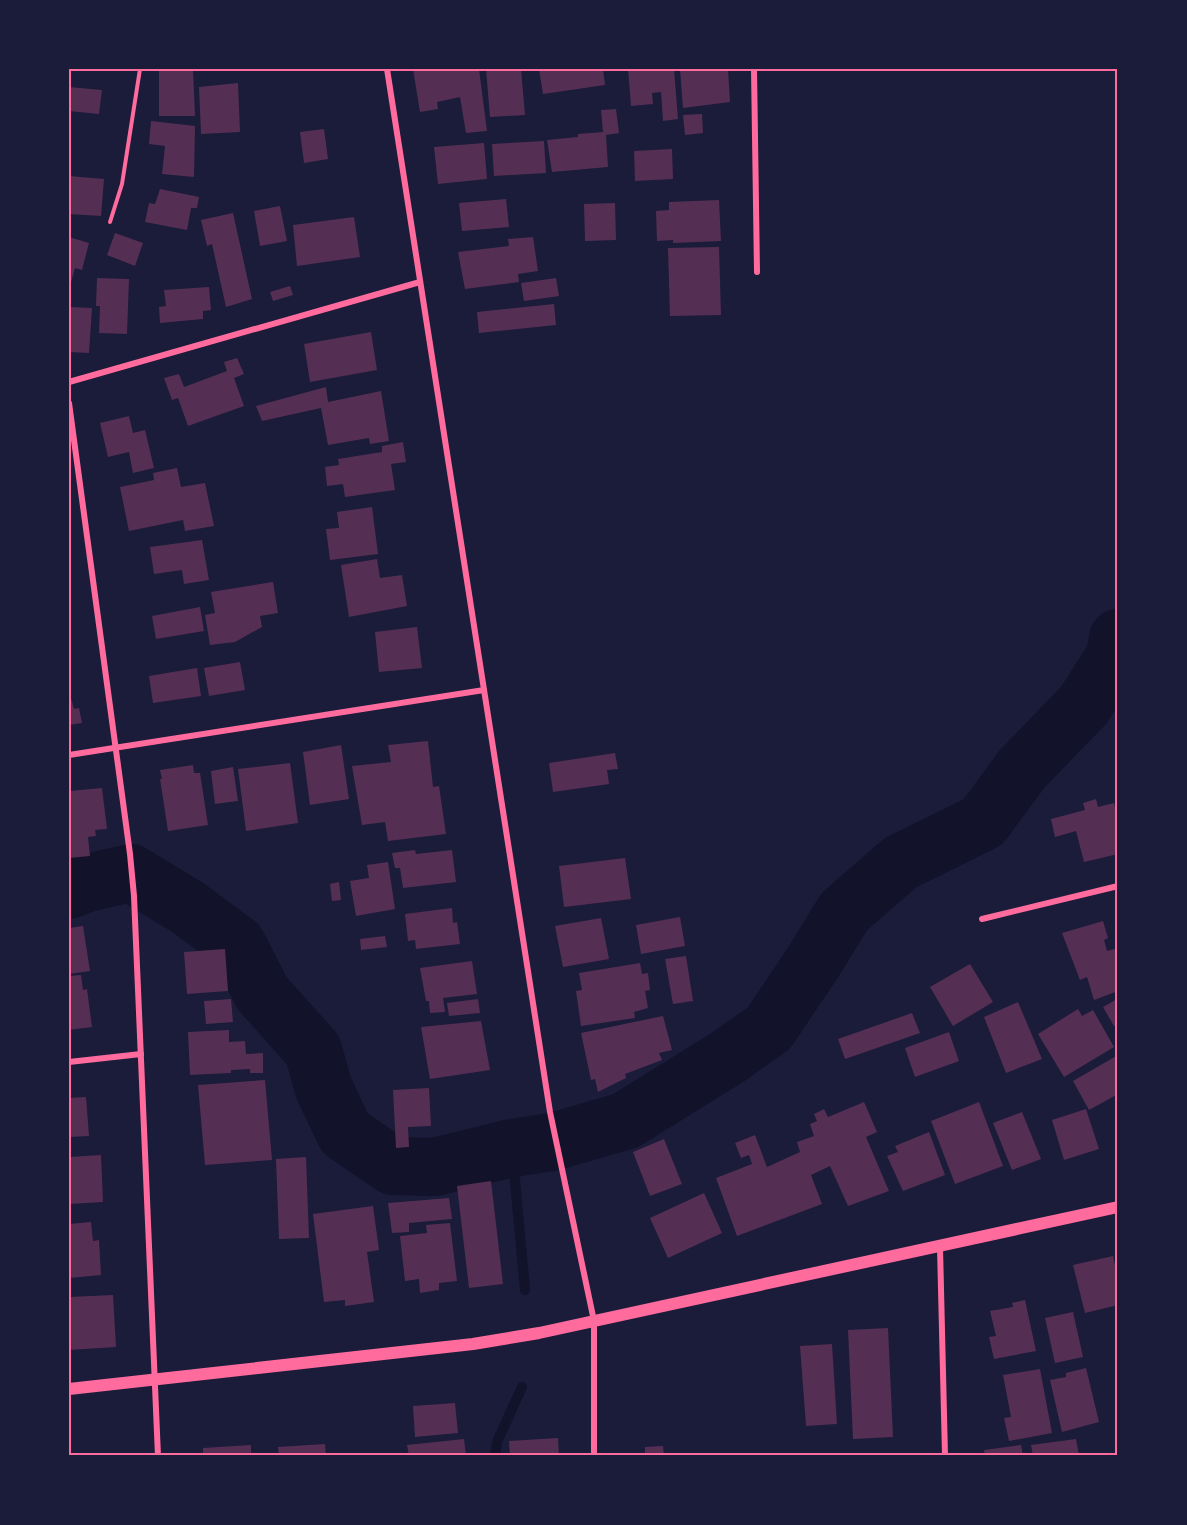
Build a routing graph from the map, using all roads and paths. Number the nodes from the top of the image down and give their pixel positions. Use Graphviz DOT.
graph roads {
  1 [pos="140,69"];
  2 [pos="387,69"];
  3 [pos="754,69"];
  4 [pos="110,222"];
  5 [pos="757,272"];
  6 [pos="420,282"];
  7 [pos="69,382"];
  8 [pos="69,403"];
  9 [pos="484,690"];
  10 [pos="116,748"];
  11 [pos="69,755"];
  12 [pos="1118,886"];
  13 [pos="982,919"];
  14 [pos="141,1054"];
  15 [pos="69,1062"];
  16 [pos="1118,1208"];
  17 [pos="940,1247"];
  18 [pos="594,1321"];
  19 [pos="154,1379"];
  20 [pos="69,1389"];
  21 [pos="158,1456"];
  22 [pos="594,1456"];
  23 [pos="945,1456"];
  1 -- 4 [label="path"];
  2 -- 6 [label="street"];
  3 -- 5 [label="street"];
  6 -- 7 [label="street"];
  6 -- 9 [label="street"];
  8 -- 10 [label="street"];
  9 -- 10 [label="street"];
  9 -- 18 [label="street"];
  10 -- 11 [label="street"];
  10 -- 14 [label="street"];
  12 -- 13 [label="street"];
  14 -- 15 [label="street"];
  14 -- 19 [label="street"];
  16 -- 17 [label="main road"];
  17 -- 18 [label="main road"];
  17 -- 23 [label="street"];
  18 -- 19 [label="main road"];
  18 -- 22 [label="street"];
  19 -- 20 [label="main road"];
  19 -- 21 [label="street"];
}
